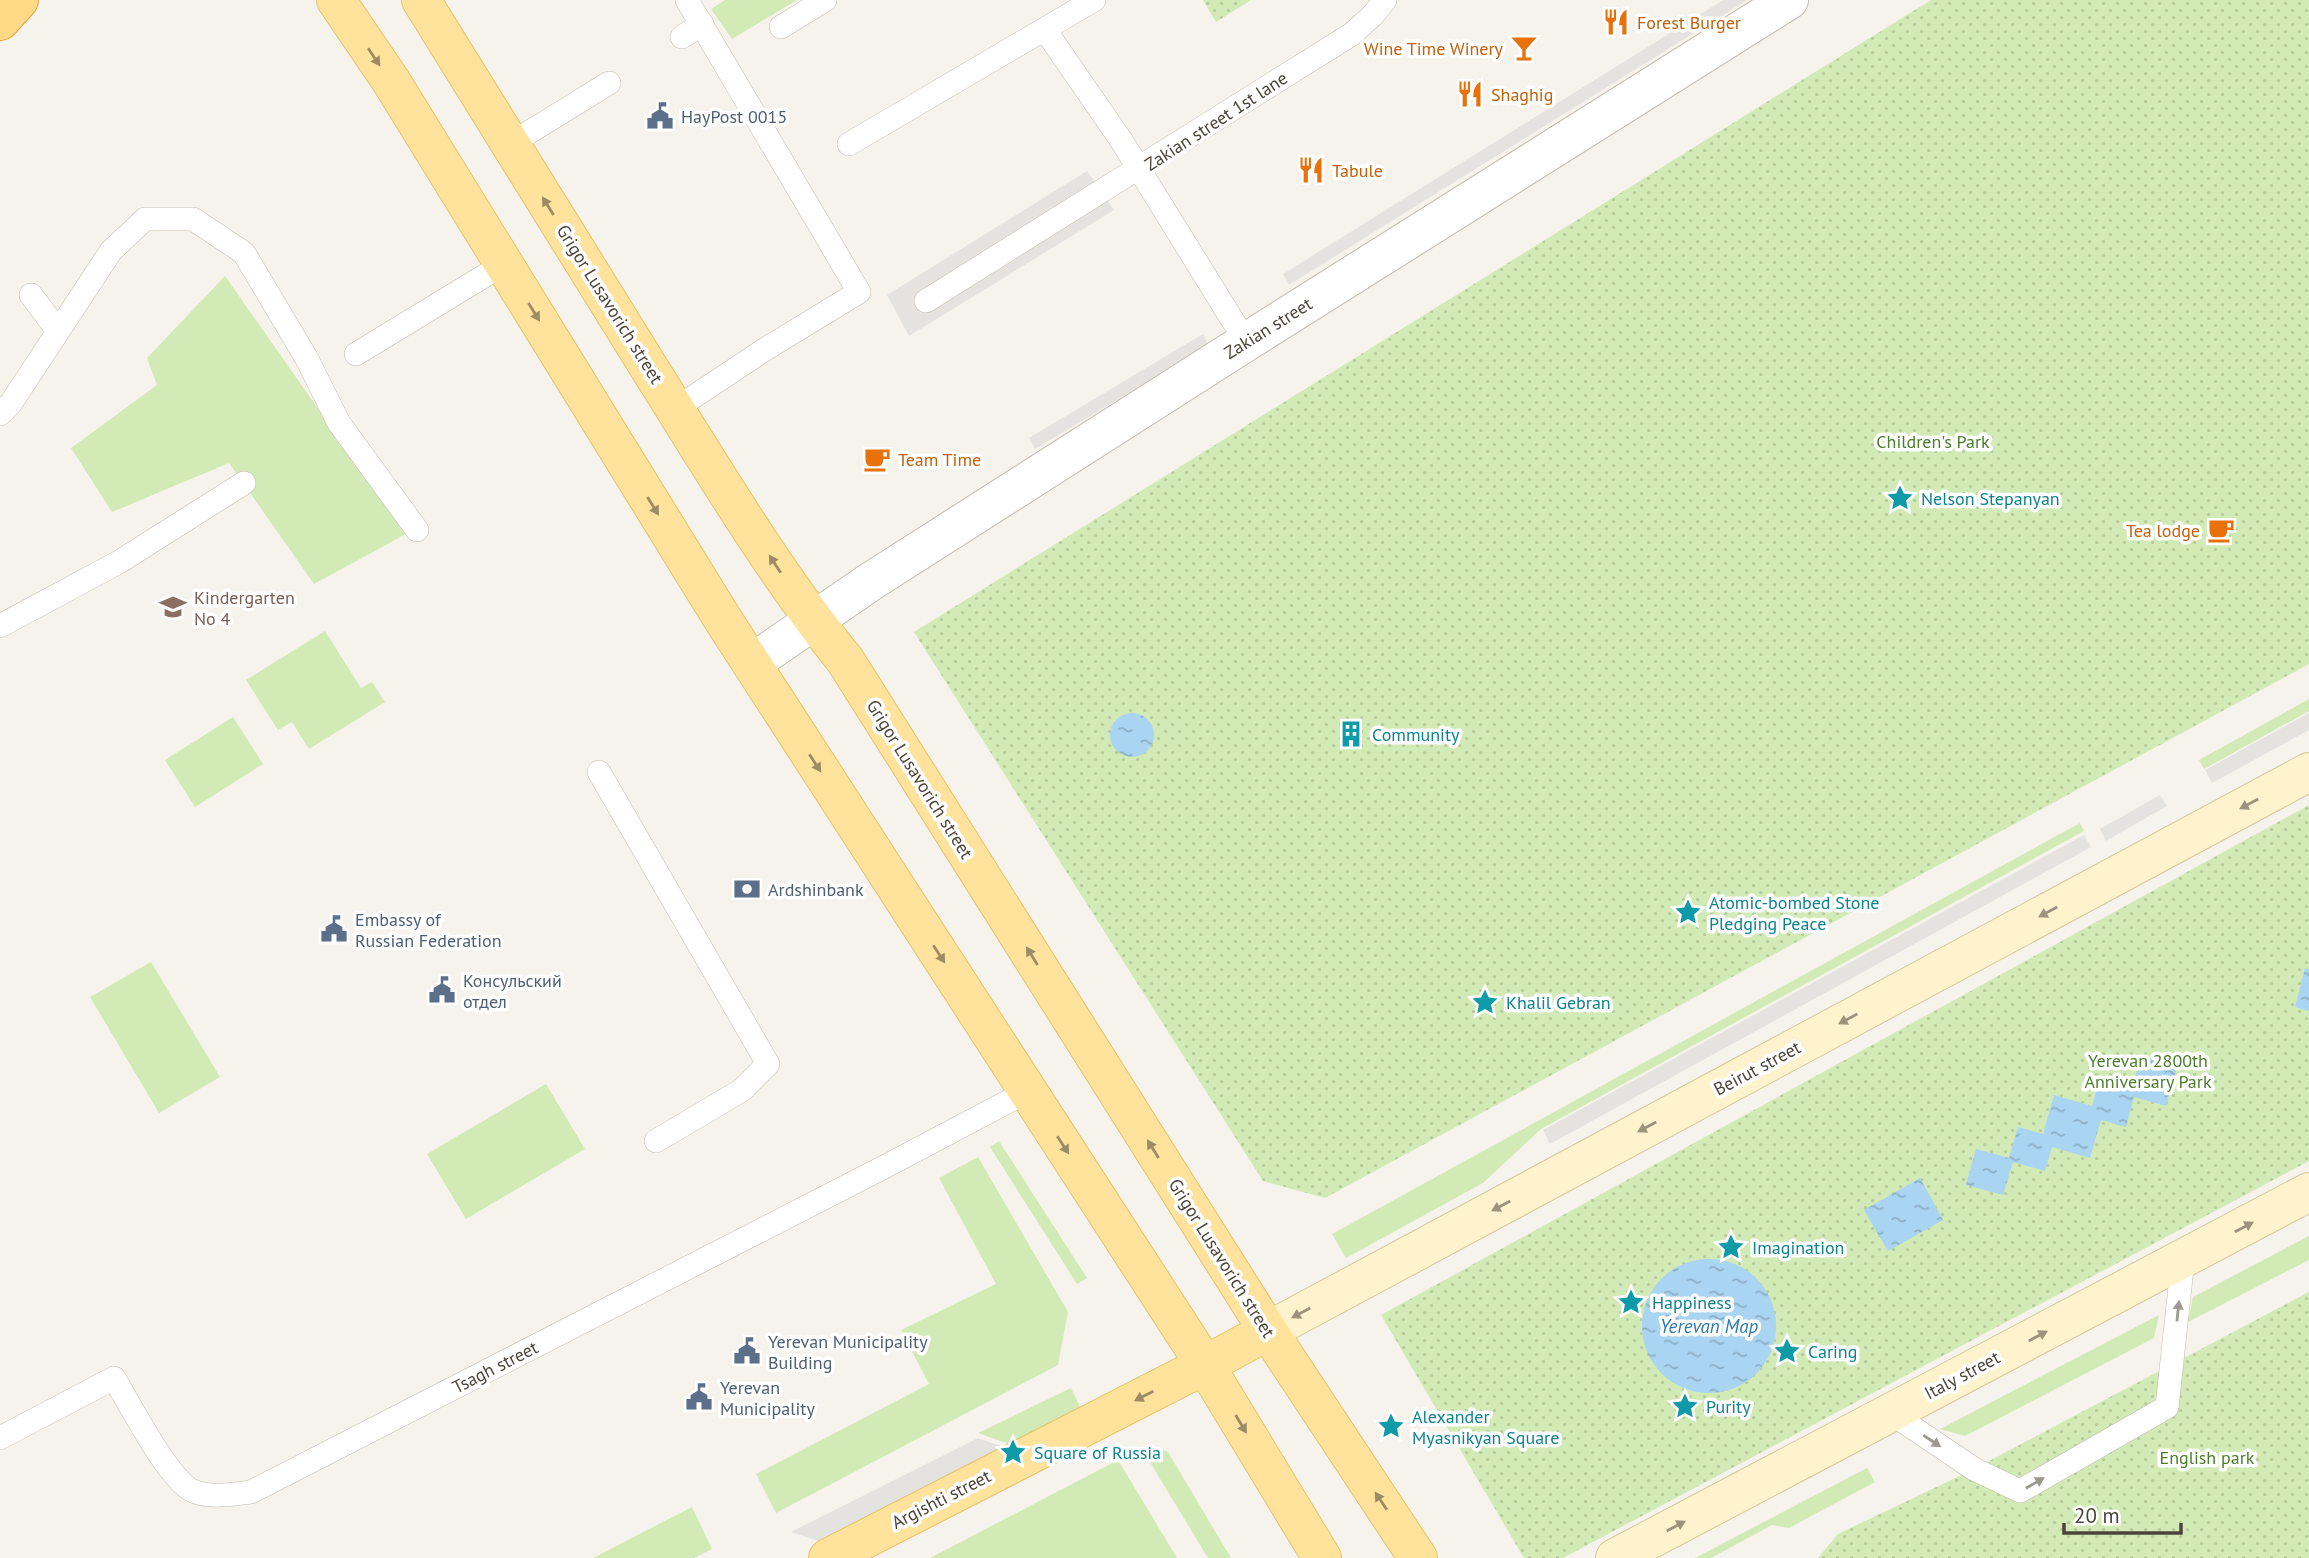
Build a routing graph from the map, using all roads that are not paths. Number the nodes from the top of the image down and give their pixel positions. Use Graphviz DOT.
graph roads {
  1 [pos="19,0"];
  2 [pos="336,0"];
  3 [pos="421,0"];
  4 [pos="687,0"];
  5 [pos="825,0"];
  6 [pos="1094,0"];
  7 [pos="1385,0"];
  8 [pos="1789,0"];
  9 [pos="0,21"];
  10 [pos="702,24"];
  11 [pos="781,27"];
  12 [pos="1045,30"];
  13 [pos="682,37"];
  14 [pos="609,83"];
  15 [pos="510,144"];
  16 [pos="849,144"];
  17 [pos="1139,169"];
  18 [pos="504,264"];
  19 [pos="31,295"];
  20 [pos="926,301"];
  21 [pos="58,331"];
  22 [pos="1246,342"];
  23 [pos="356,354"];
  24 [pos="675,409"];
  25 [pos="0,414"];
  26 [pos="244,483"];
  27 [pos="417,530"];
  28 [pos="813,620"];
  29 [pos="0,626"];
  30 [pos="752,663"];
  31 [pos="599,772"];
  32 [pos="2309,772"];
  33 [pos="1028,1091"];
  34 [pos="656,1142"];
  35 [pos="2309,1192"];
  36 [pos="2183,1259"];
  37 [pos="1268,1331"];
  38 [pos="1205,1366"];
  39 [pos="1891,1413"];
  40 [pos="0,1438"];
  41 [pos="842,1553"];
  42 [pos="1322,1558"];
  43 [pos="1419,1558"];
  44 [pos="1615,1558"];
  1 -- 9 [label="highway"];
  2 -- 18 [label="main road, one-way"];
  3 -- 15 [label="main road, Grigor Lusavorich street"];
  4 -- 10 [label="lane"];
  5 -- 11 [label="lane"];
  6 -- 12 [label="lane"];
  7 -- 17 [label="lane, Zakian street 1st lane"];
  8 -- 22 [label="street, Zakian street"];
  10 -- 13 [label="lane"];
  10 -- 24 [label="lane"];
  12 -- 16 [label="lane"];
  12 -- 17 [label="lane"];
  14 -- 15 [label="lane"];
  24 -- 15 [label="main road, Grigor Lusavorich street, one-way"];
  17 -- 20 [label="lane"];
  17 -- 22 [label="lane, Zakian street 1st lane"];
  18 -- 23 [label="lane"];
  18 -- 30 [label="main road, one-way"];
  19 -- 21 [label="lane"];
  21 -- 25 [label="lane"];
  21 -- 27 [label="lane"];
  22 -- 28 [label="street, Zakian street"];
  28 -- 24 [label="main road, Grigor Lusavorich street, one-way"];
  26 -- 29 [label="lane"];
  28 -- 30 [label="street, Zakian street"];
  37 -- 28 [label="main road, Grigor Lusavorich street, one-way"];
  30 -- 33 [label="main road, one-way"];
  31 -- 34 [label="lane"];
  32 -- 37 [label="main road, Beirut street, one-way"];
  33 -- 38 [label="main road, one-way"];
  33 -- 40 [label="lane, Tsagh street"];
  36 -- 35 [label="main road, Italy street, one-way"];
  39 -- 36 [label="main road, Italy street, one-way"];
  39 -- 36 [label="lane, one-way"];
  37 -- 38 [label="main road, Beirut street"];
  43 -- 37 [label="main road, Grigor Lusavorich street, one-way"];
  38 -- 41 [label="main road, Argishti street, one-way"];
  38 -- 42 [label="main road, one-way"];
  44 -- 39 [label="main road, Italy street, one-way"];
}
